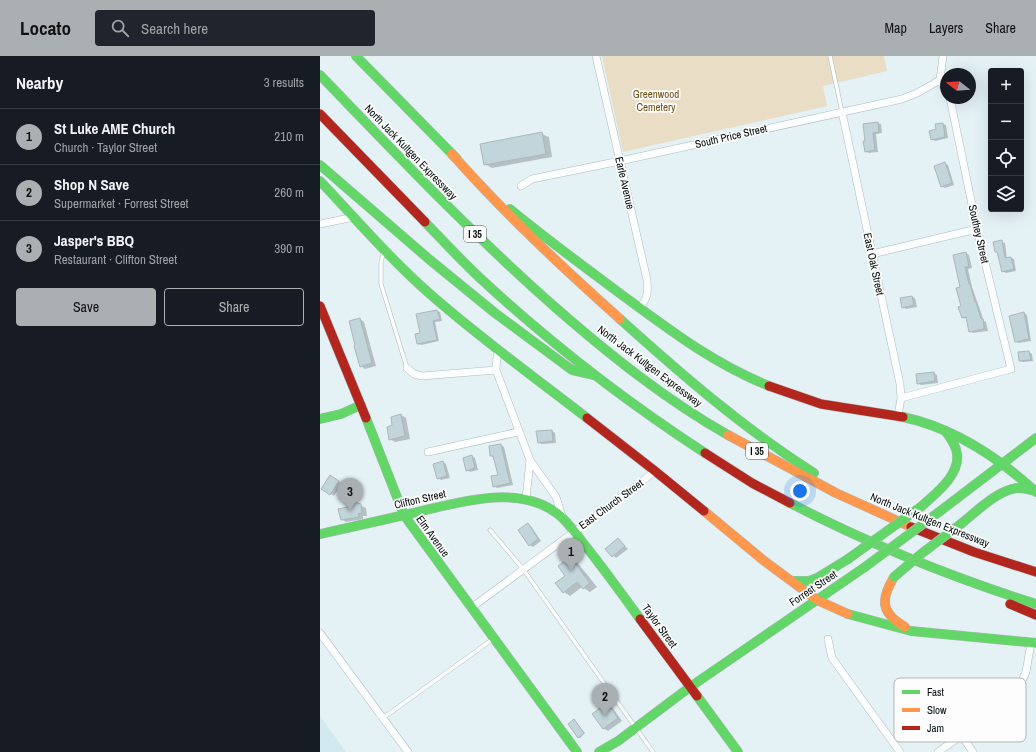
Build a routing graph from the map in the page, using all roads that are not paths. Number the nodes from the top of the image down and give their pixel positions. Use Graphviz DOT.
graph roads {
  1 [pos="356,56"];
  2 [pos="596,56"];
  3 [pos="830,56"];
  4 [pos="943,56"];
  5 [pos="942,68"];
  6 [pos="320,76"];
  7 [pos="940,80"];
  8 [pos="951,104"];
  9 [pos="842,112"];
  10 [pos="320,114"];
  11 [pos="452,154"];
  12 [pos="620,162"];
  13 [pos="320,165"];
  14 [pos="320,181"];
  15 [pos="520,186"];
  16 [pos="354,217"];
  17 [pos="320,224"];
  18 [pos="977,229"];
  19 [pos="385,250"];
  20 [pos="872,254"];
  21 [pos="320,306"];
  22 [pos="640,308"];
  23 [pos="499,350"];
  24 [pos="408,368"];
  25 [pos="496,370"];
  26 [pos="596,375"];
  27 [pos="901,398"];
  28 [pos="361,405"];
  29 [pos="898,416"];
  30 [pos="320,419"];
  31 [pos="944,430"];
  32 [pos="518,432"];
  33 [pos="1036,438"];
  34 [pos="428,452"];
  35 [pos="530,460"];
  36 [pos="1003,464"];
  37 [pos="655,471"];
  38 [pos="1035,491"];
  39 [pos="526,499"];
  40 [pos="876,512"];
  41 [pos="404,515"];
  42 [pos="562,516"];
  43 [pos="490,530"];
  44 [pos="574,531"];
  45 [pos="320,534"];
  46 [pos="524,569"];
  47 [pos="941,572"];
  48 [pos="1036,572"];
  49 [pos="792,581"];
  50 [pos="817,600"];
  51 [pos="1036,604"];
  52 [pos="471,608"];
  53 [pos="1036,615"];
  54 [pos="916,632"];
  55 [pos="320,633"];
  56 [pos="494,638"];
  57 [pos="828,639"];
  58 [pos="1034,643"];
  59 [pos="1023,678"];
  60 [pos="690,687"];
  61 [pos="383,718"];
  62 [pos="635,728"];
  63 [pos="952,742"];
  64 [pos="966,742"];
  65 [pos="408,752"];
  66 [pos="577,752"];
  67 [pos="599,752"];
  68 [pos="653,752"];
  69 [pos="738,752"];
  70 [pos="900,752"];
  71 [pos="938,752"];
  72 [pos="973,752"];
  1 -- 11 [label="main road"];
  2 -- 12 [label="street, Earle Avenue"];
  3 -- 9 [label="lane"];
  4 -- 5 [label="street"];
  6 -- 40 [label="main road, North Jack Kultgen Expressway / I 35"];
  7 -- 9 [label="street, South Price Street"];
  8 -- 18 [label="street, Southey Street"];
  9 -- 12 [label="street, South Price Street"];
  9 -- 20 [label="street, East Oak Street"];
  10 -- 26 [label="main road, I 35"];
  11 -- 22 [label="main road"];
  11 -- 40 [label="main road"];
  12 -- 15 [label="street, South Price Street"];
  12 -- 22 [label="street, Earle Avenue"];
  13 -- 26 [label="main road"];
  14 -- 16 [label="main road"];
  16 -- 17 [label="street"];
  16 -- 19 [label="main road"];
  18 -- 20 [label="street"];
  18 -- 27 [label="street, Southey Street"];
  19 -- 23 [label="main road"];
  19 -- 24 [label="lane"];
  20 -- 27 [label="street, East Oak Street"];
  21 -- 28 [label="main road, Elm Avenue"];
  22 -- 29 [label="main road"];
  23 -- 25 [label="street, Taylor Street"];
  23 -- 37 [label="main road"];
  24 -- 25 [label="street"];
  25 -- 32 [label="street, Taylor Street"];
  26 -- 47 [label="main road, I 35"];
  27 -- 29 [label="street, East Oak Street"];
  28 -- 30 [label="main road"];
  28 -- 41 [label="main road, Elm Avenue"];
  29 -- 31 [label="main road"];
  31 -- 36 [label="main road"];
  31 -- 49 [label="main road, bridge"];
  32 -- 34 [label="street"];
  32 -- 35 [label="street, Taylor Street"];
  33 -- 36 [label="main road, Forrest Street"];
  35 -- 39 [label="street, Taylor Street"];
  35 -- 42 [label="street, Taylor Street"];
  36 -- 38 [label="main road"];
  36 -- 50 [label="main road, Forrest Street, bridge"];
  37 -- 44 [label="street, East Church Street"];
  37 -- 49 [label="main road"];
  38 -- 54 [label="main road, bridge"];
  39 -- 41 [label="main road, Clifton Street"];
  39 -- 42 [label="main road, Taylor Street"];
  40 -- 48 [label="main road, North Jack Kultgen Expressway / I 35"];
  41 -- 45 [label="main road, Clifton Street"];
  41 -- 52 [label="main road, Elm Avenue"];
  42 -- 44 [label="main road, Taylor Street"];
  43 -- 46 [label="lane"];
  44 -- 46 [label="street, East Church Street"];
  44 -- 60 [label="main road, Taylor Street"];
  46 -- 52 [label="street, East Church Street"];
  46 -- 62 [label="lane"];
  47 -- 51 [label="main road, I 35"];
  47 -- 53 [label="main road"];
  49 -- 50 [label="main road"];
  50 -- 54 [label="main road"];
  50 -- 60 [label="main road, Forrest Street"];
  52 -- 56 [label="main road, Elm Avenue"];
  54 -- 58 [label="main road"];
  55 -- 61 [label="street"];
  56 -- 61 [label="lane"];
  56 -- 66 [label="main road, Elm Avenue"];
  57 -- 70 [label="street"];
  58 -- 59 [label="street"];
  60 -- 62 [label="main road, Forrest Street"];
  60 -- 69 [label="main road, Taylor Street"];
  61 -- 65 [label="street"];
  62 -- 67 [label="main road, Forrest Street"];
  62 -- 68 [label="lane"];
  63 -- 71 [label="street"];
  64 -- 72 [label="street"];
}
